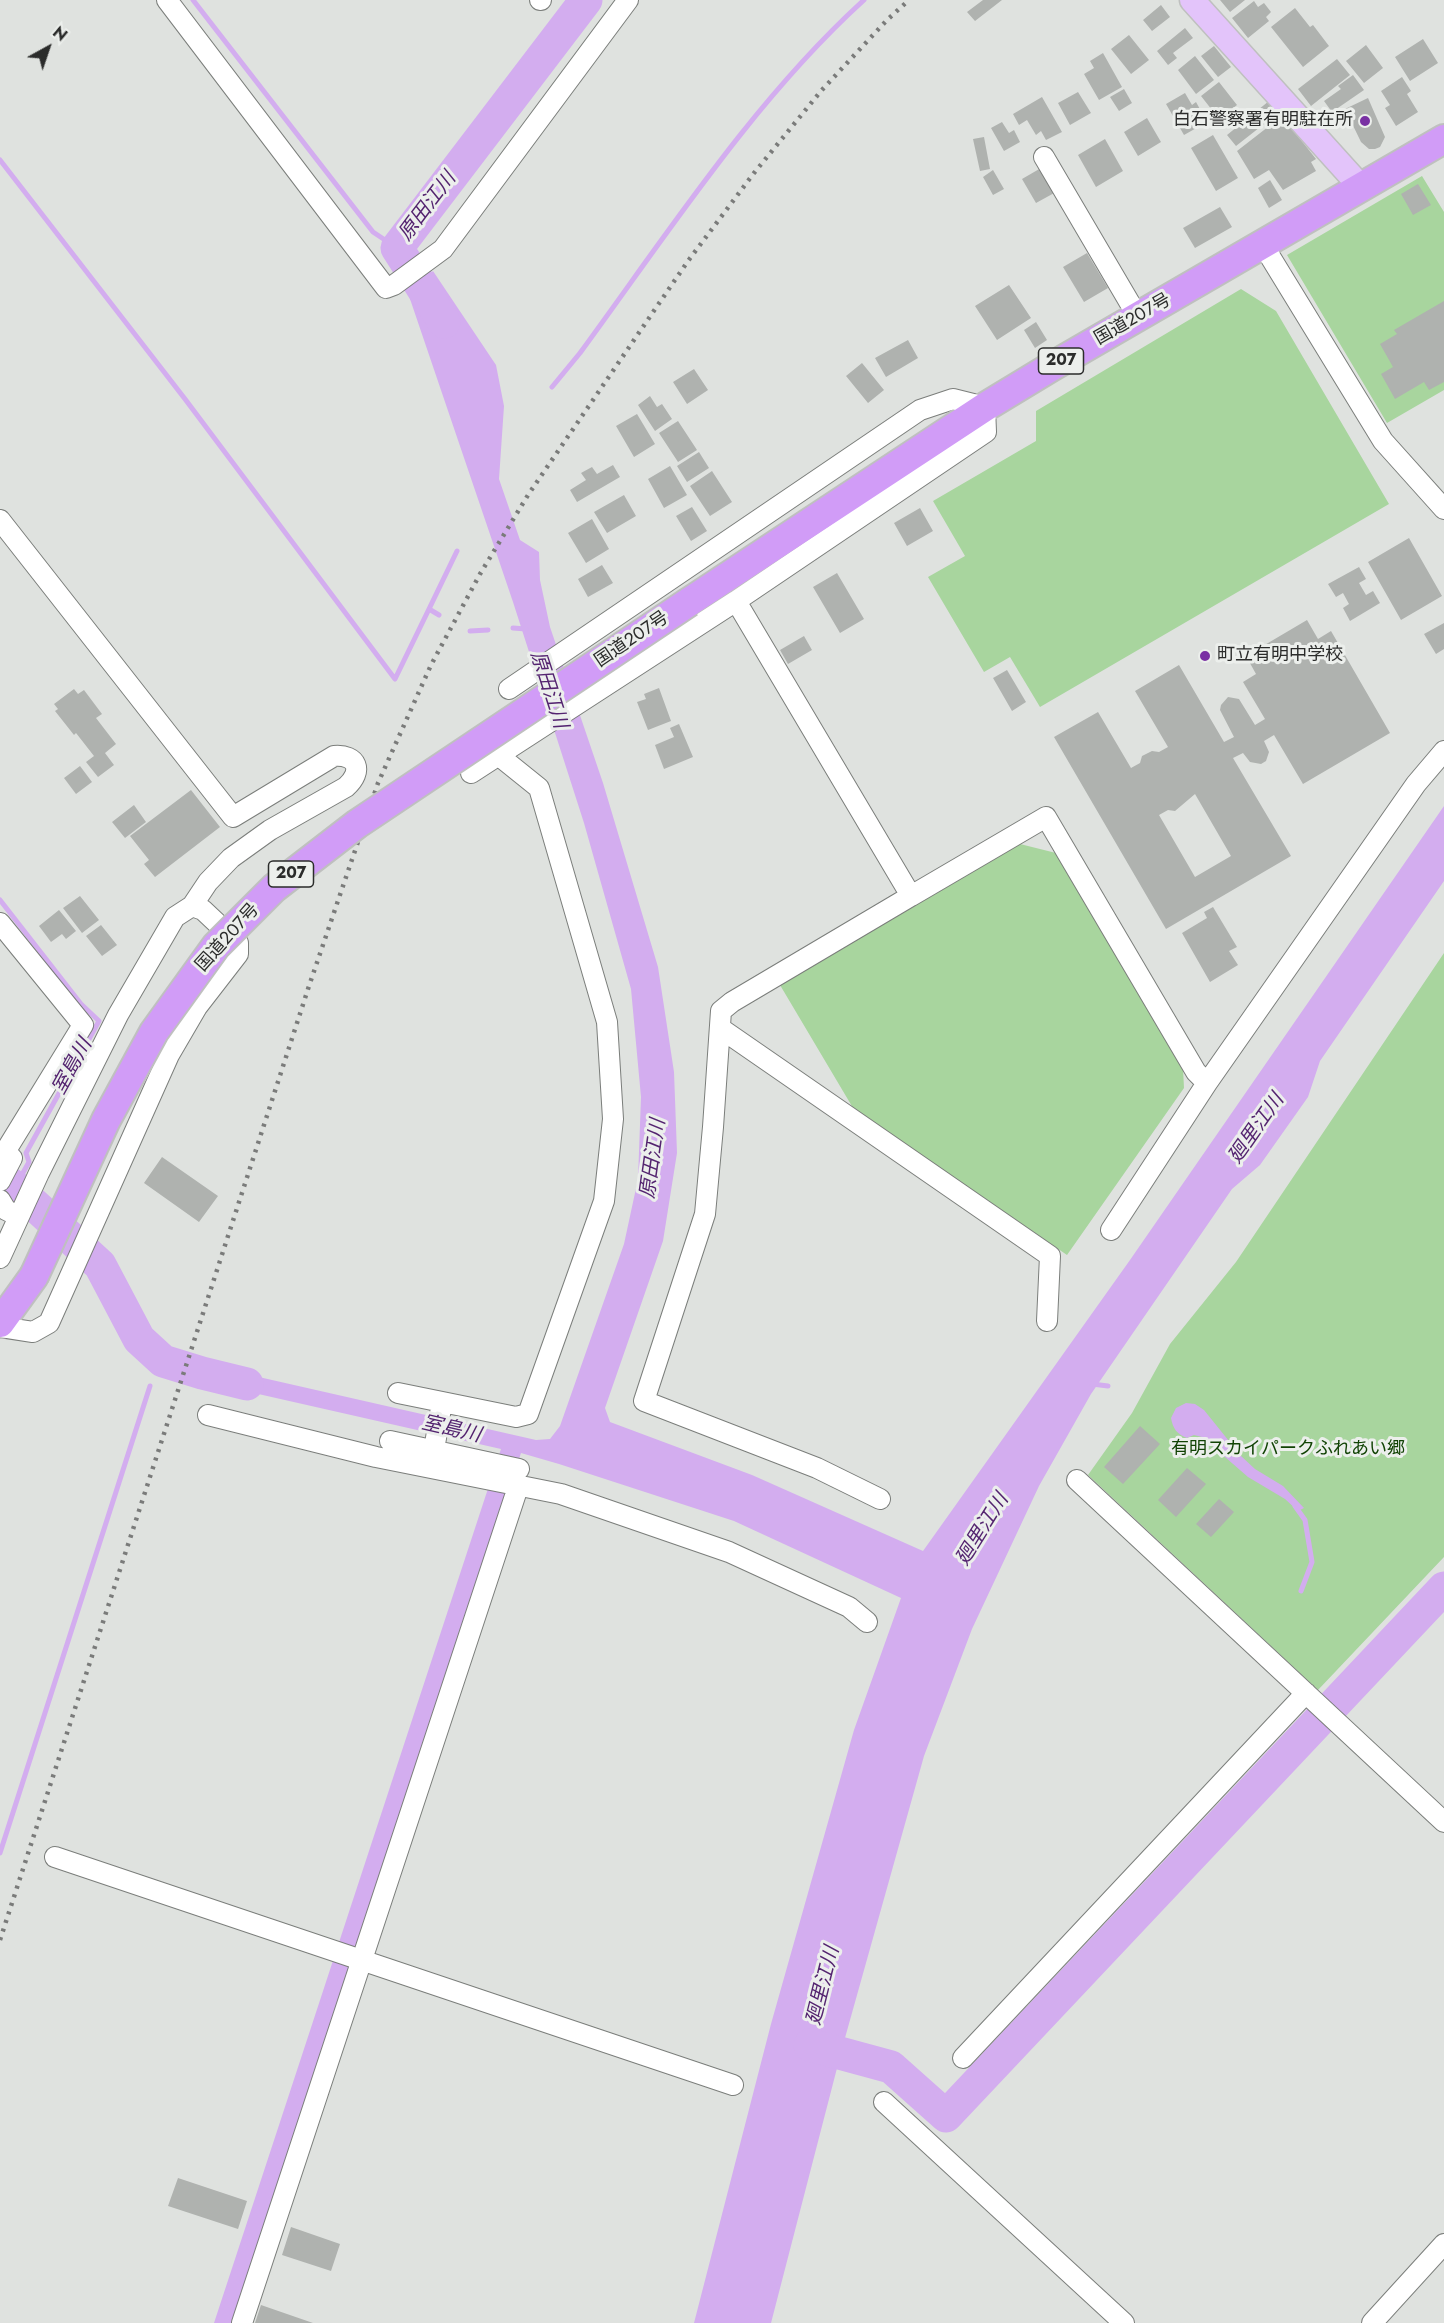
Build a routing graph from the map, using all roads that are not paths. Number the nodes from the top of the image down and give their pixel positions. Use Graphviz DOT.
graph roads {
  1 [pos="167,0"];
  2 [pos="628,0"];
  3 [pos="1192,0"];
  4 [pos="1444,139"];
  5 [pos="1044,157"];
  6 [pos="1361,187"];
  7 [pos="1263,245"];
  8 [pos="1138,317"];
  9 [pos="985,407"];
  10 [pos="1444,509"];
  11 [pos="0,520"];
  12 [pos="736,602"];
  13 [pos="509,689"];
  14 [pos="1444,750"];
  15 [pos="498,755"];
  16 [pos="471,773"];
  17 [pos="911,896"];
  18 [pos="192,906"];
  19 [pos="0,923"];
  20 [pos="720,1028"];
  21 [pos="1207,1083"];
  22 [pos="0,1181"];
  23 [pos="0,1200"];
  24 [pos="18,1216"];
  25 [pos="1111,1230"];
  26 [pos="0,1258"];
  27 [pos="1047,1321"];
  28 [pos="0,1325"];
  29 [pos="398,1393"];
  30 [pos="442,1402"];
  31 [pos="208,1415"];
  32 [pos="390,1441"];
  33 [pos="434,1450"];
  34 [pos="489,1471"];
  35 [pos="519,1477"];
  36 [pos="1077,1480"];
  37 [pos="880,1499"];
  38 [pos="867,1622"];
  39 [pos="1306,1693"];
  40 [pos="1444,1822"];
  41 [pos="55,1857"];
  42 [pos="362,1960"];
  43 [pos="963,2058"];
  44 [pos="733,2085"];
  45 [pos="884,2103"];
  46 [pos="1444,2244"];
  47 [pos="242,2323"];
  48 [pos="1124,2323"];
  49 [pos="1372,2323"];
  1 -- 2 [label="street"];
  3 -- 6 [label="main road"];
  4 -- 6 [label="highway, 国道207号 / 207"];
  5 -- 8 [label="street"];
  6 -- 7 [label="highway, 国道207号 / 207"];
  7 -- 8 [label="highway, 国道207号 / 207"];
  7 -- 10 [label="street"];
  8 -- 9 [label="highway, 国道207号 / 207"];
  9 -- 12 [label="street"];
  9 -- 13 [label="street"];
  9 -- 28 [label="highway, 国道207号 / 207, bridge"];
  11 -- 18 [label="street"];
  12 -- 15 [label="street"];
  12 -- 17 [label="street"];
  14 -- 21 [label="street"];
  15 -- 16 [label="street"];
  15 -- 30 [label="street"];
  17 -- 20 [label="street"];
  17 -- 21 [label="street"];
  18 -- 24 [label="street"];
  18 -- 28 [label="street"];
  19 -- 22 [label="street"];
  20 -- 27 [label="street"];
  20 -- 37 [label="street"];
  21 -- 25 [label="street"];
  23 -- 24 [label="street"];
  24 -- 26 [label="street"];
  29 -- 30 [label="street"];
  30 -- 33 [label="street"];
  31 -- 34 [label="street"];
  32 -- 33 [label="street"];
  33 -- 34 [label="street"];
  34 -- 35 [label="street"];
  35 -- 38 [label="street"];
  35 -- 42 [label="street"];
  36 -- 39 [label="street"];
  39 -- 40 [label="street"];
  39 -- 43 [label="street"];
  41 -- 42 [label="street"];
  42 -- 44 [label="street"];
  42 -- 47 [label="street"];
  45 -- 48 [label="street"];
  46 -- 49 [label="street"];
}
